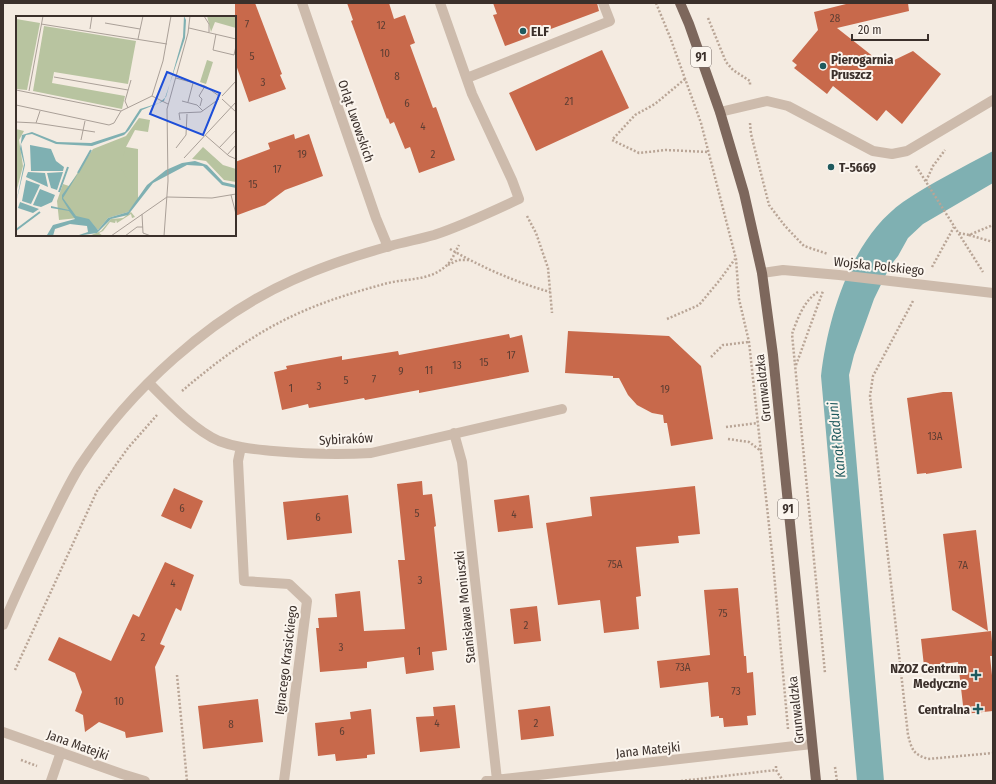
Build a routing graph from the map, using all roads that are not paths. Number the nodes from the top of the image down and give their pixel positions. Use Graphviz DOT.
graph roads {
  1 [pos="302,3"];
  2 [pos="440,3"];
  3 [pos="603,3"];
  4 [pos="680,3"];
  5 [pos="467,78"];
  6 [pos="993,100"];
  7 [pos="720,112"];
  8 [pos="388,247"];
  9 [pos="762,273"];
  10 [pos="993,293"];
  11 [pos="149,383"];
  12 [pos="562,409"];
  13 [pos="454,433"];
  14 [pos="240,447"];
  15 [pos="3,625"];
  16 [pos="3,732"];
  17 [pos="812,744"];
  18 [pos="61,752"];
  19 [pos="497,780"];
  20 [pos="51,781"];
  21 [pos="144,781"];
  22 [pos="284,781"];
  23 [pos="486,781"];
  24 [pos="816,781"];
  1 -- 8 [label="street, Orląt Lwowskich"];
  2 -- 5 [label="street"];
  3 -- 5 [label="street"];
  4 -- 7 [label="main road, Grunwaldzka / 91"];
  5 -- 8 [label="street"];
  6 -- 7 [label="street"];
  7 -- 9 [label="main road, Grunwaldzka / 91"];
  8 -- 11 [label="street"];
  9 -- 10 [label="street, Wojska Polskiego"];
  9 -- 17 [label="main road, Grunwaldzka / 91"];
  11 -- 14 [label="street, Sybiraków"];
  11 -- 15 [label="street"];
  12 -- 13 [label="street, Sybiraków"];
  13 -- 14 [label="street, Sybiraków"];
  13 -- 19 [label="street, Stanisława Moniuszki"];
  14 -- 22 [label="street, Ignacego Krasickiego"];
  16 -- 18 [label="street, Jana Matejki"];
  17 -- 19 [label="street, Jana Matejki"];
  17 -- 24 [label="main road, Grunwaldzka / 91"];
  18 -- 20 [label="street"];
  18 -- 21 [label="street, Jana Matejki"];
  19 -- 23 [label="street, Jana Matejki"];
}
